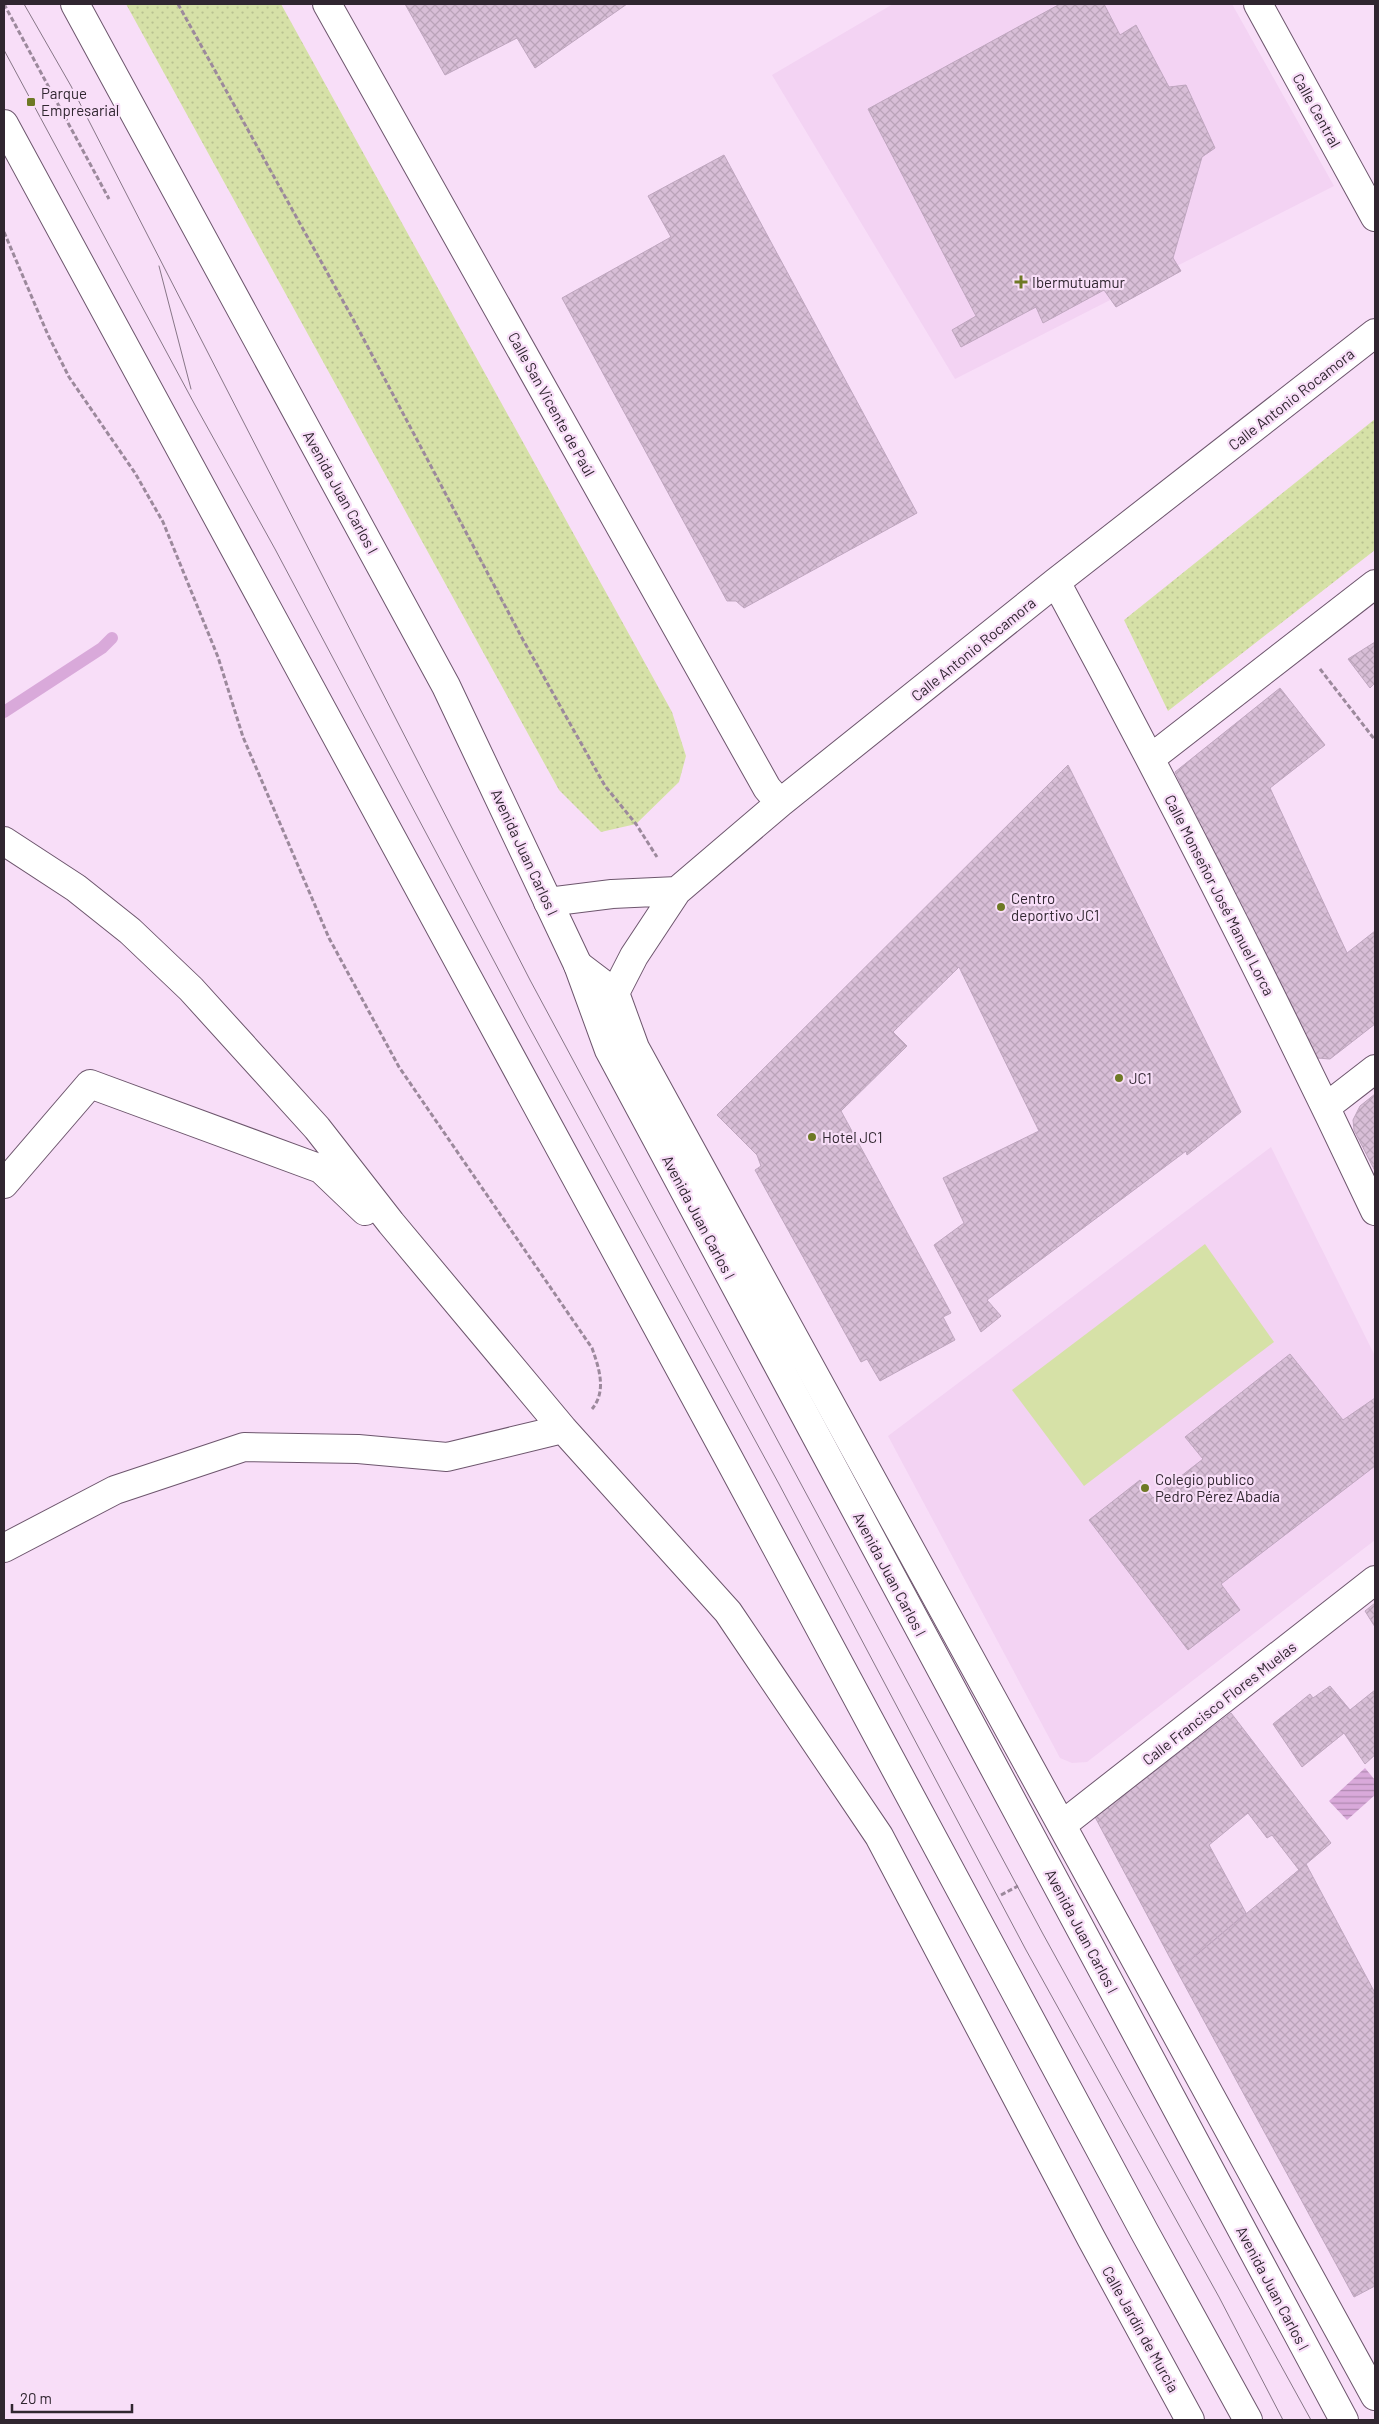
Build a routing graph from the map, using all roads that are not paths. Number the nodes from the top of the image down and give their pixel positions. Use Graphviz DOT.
graph roads {
  1 [pos="75,4"];
  2 [pos="327,4"];
  3 [pos="1258,4"];
  4 [pos="4,124"];
  5 [pos="1375,217"];
  6 [pos="1375,334"];
  7 [pos="1056,582"];
  8 [pos="1375,584"];
  9 [pos="1151,758"];
  10 [pos="780,803"];
  11 [pos="4,840"];
  12 [pos="676,891"];
  13 [pos="548,902"];
  14 [pos="578,964"];
  15 [pos="615,993"];
  16 [pos="609,1050"];
  17 [pos="1375,1070"];
  18 [pos="1326,1107"];
  19 [pos="4,1184"];
  20 [pos="1375,1211"];
  21 [pos="391,1222"];
  22 [pos="563,1429"];
  23 [pos="4,1548"];
  24 [pos="1375,1580"];
  25 [pos="1062,1825"];
  26 [pos="1375,2396"];
  27 [pos="1190,2420"];
  28 [pos="1248,2420"];
  29 [pos="1344,2420"];
  1 -- 13 [label="street, Avenida Juan Carlos I"];
  2 -- 10 [label="street, Calle San Vicente de Paúl"];
  3 -- 5 [label="street, Calle Central"];
  4 -- 28 [label="street"];
  6 -- 7 [label="street, Calle Antonio Rocamora"];
  7 -- 9 [label="street, Calle Monseñor José Manuel Lorca"];
  7 -- 10 [label="street, Calle Antonio Rocamora"];
  8 -- 9 [label="street"];
  9 -- 18 [label="street, Calle Monseñor José Manuel Lorca"];
  10 -- 12 [label="street, Calle Antonio Rocamora"];
  11 -- 21 [label="street, Calle Jardín de Murcia"];
  12 -- 13 [label="street"];
  12 -- 15 [label="street, Calle Antonio Rocamora"];
  13 -- 14 [label="street, Avenida Juan Carlos I"];
  14 -- 15 [label="street"];
  14 -- 16 [label="street, Avenida Juan Carlos I"];
  15 -- 16 [label="street"];
  15 -- 25 [label="street"];
  16 -- 29 [label="street, Avenida Juan Carlos I"];
  17 -- 18 [label="street"];
  18 -- 20 [label="street, Calle Monseñor José Manuel Lorca"];
  19 -- 21 [label="street"];
  21 -- 22 [label="street, Calle Jardín de Murcia"];
  22 -- 23 [label="street"];
  22 -- 27 [label="street, Calle Jardín de Murcia"];
  24 -- 25 [label="street, Calle Francisco Flores Muelas"];
  25 -- 26 [label="street"];
}
